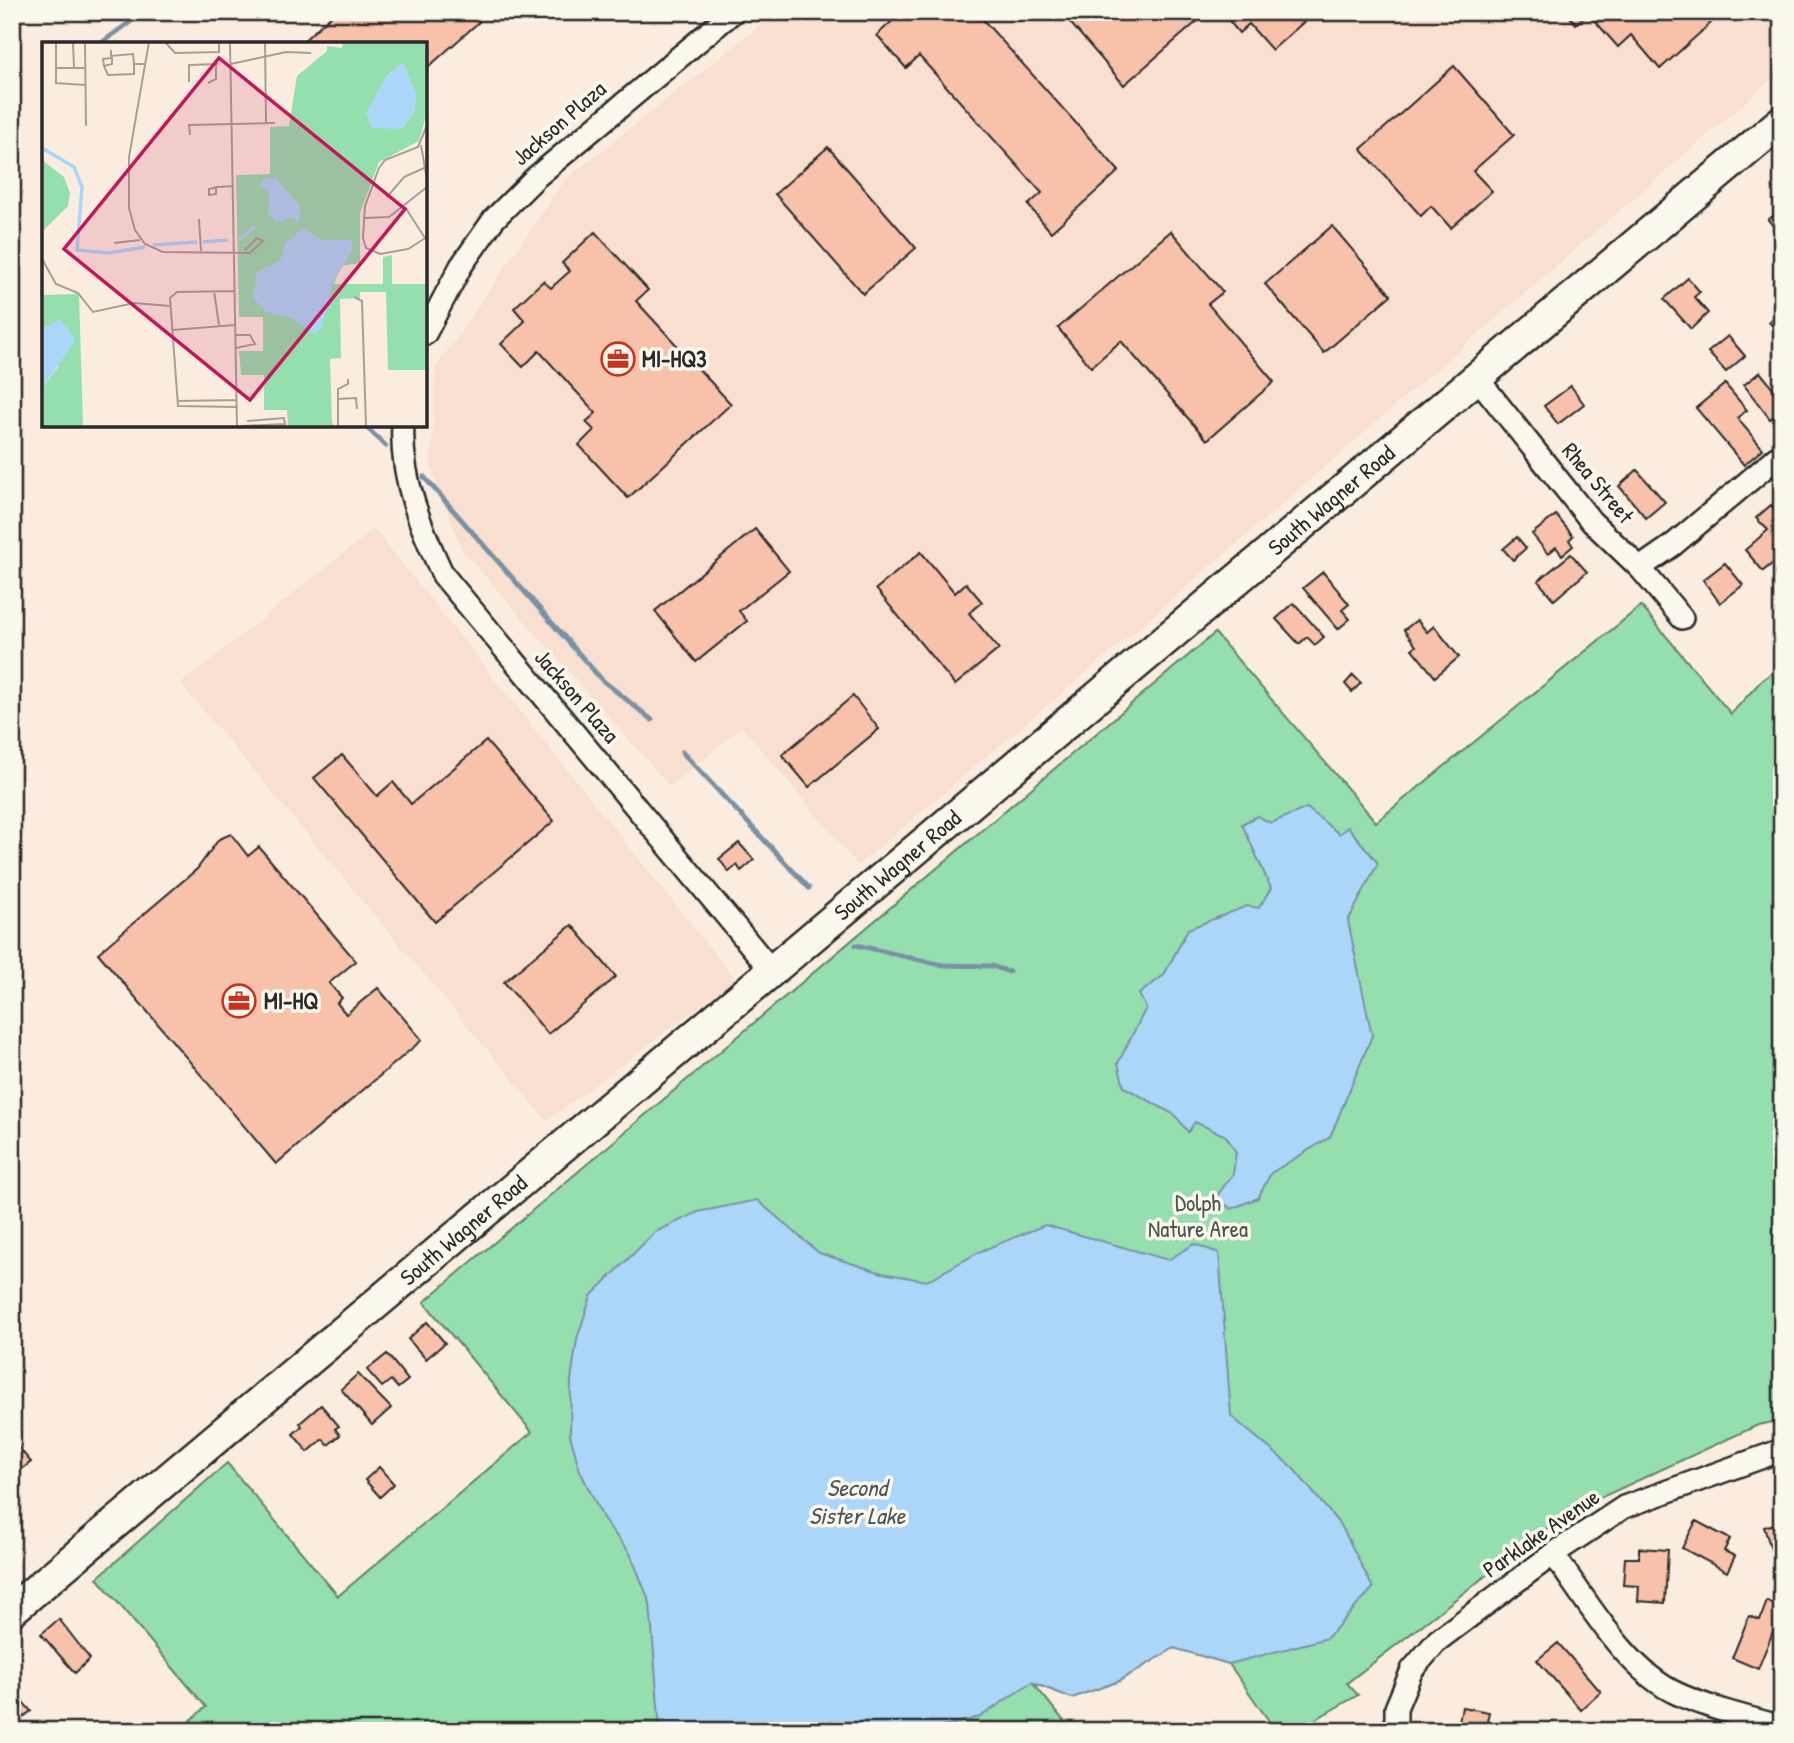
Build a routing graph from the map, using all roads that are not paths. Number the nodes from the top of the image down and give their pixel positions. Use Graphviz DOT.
graph roads {
  1 [pos="733,12"];
  2 [pos="1782,121"];
  3 [pos="427,330"];
  4 [pos="1478,379"];
  5 [pos="403,427"];
  6 [pos="1782,453"];
  7 [pos="1640,568"];
  8 [pos="1682,618"];
  9 [pos="772,971"];
  10 [pos="1782,1450"];
  11 [pos="1553,1554"];
  12 [pos="12,1610"];
  13 [pos="1782,1727"];
  14 [pos="1396,1731"];
  1 -- 3 [label="street, Jackson Plaza"];
  2 -- 4 [label="main road, South Wagner Road"];
  4 -- 7 [label="street, Rhea Street"];
  4 -- 9 [label="main road, South Wagner Road"];
  5 -- 9 [label="street, Jackson Plaza"];
  6 -- 7 [label="street"];
  7 -- 8 [label="street, Rhea Street"];
  9 -- 12 [label="main road, South Wagner Road"];
  10 -- 11 [label="street, Parklake Avenue"];
  11 -- 13 [label="street"];
  11 -- 14 [label="street, Parklake Avenue"];
}
